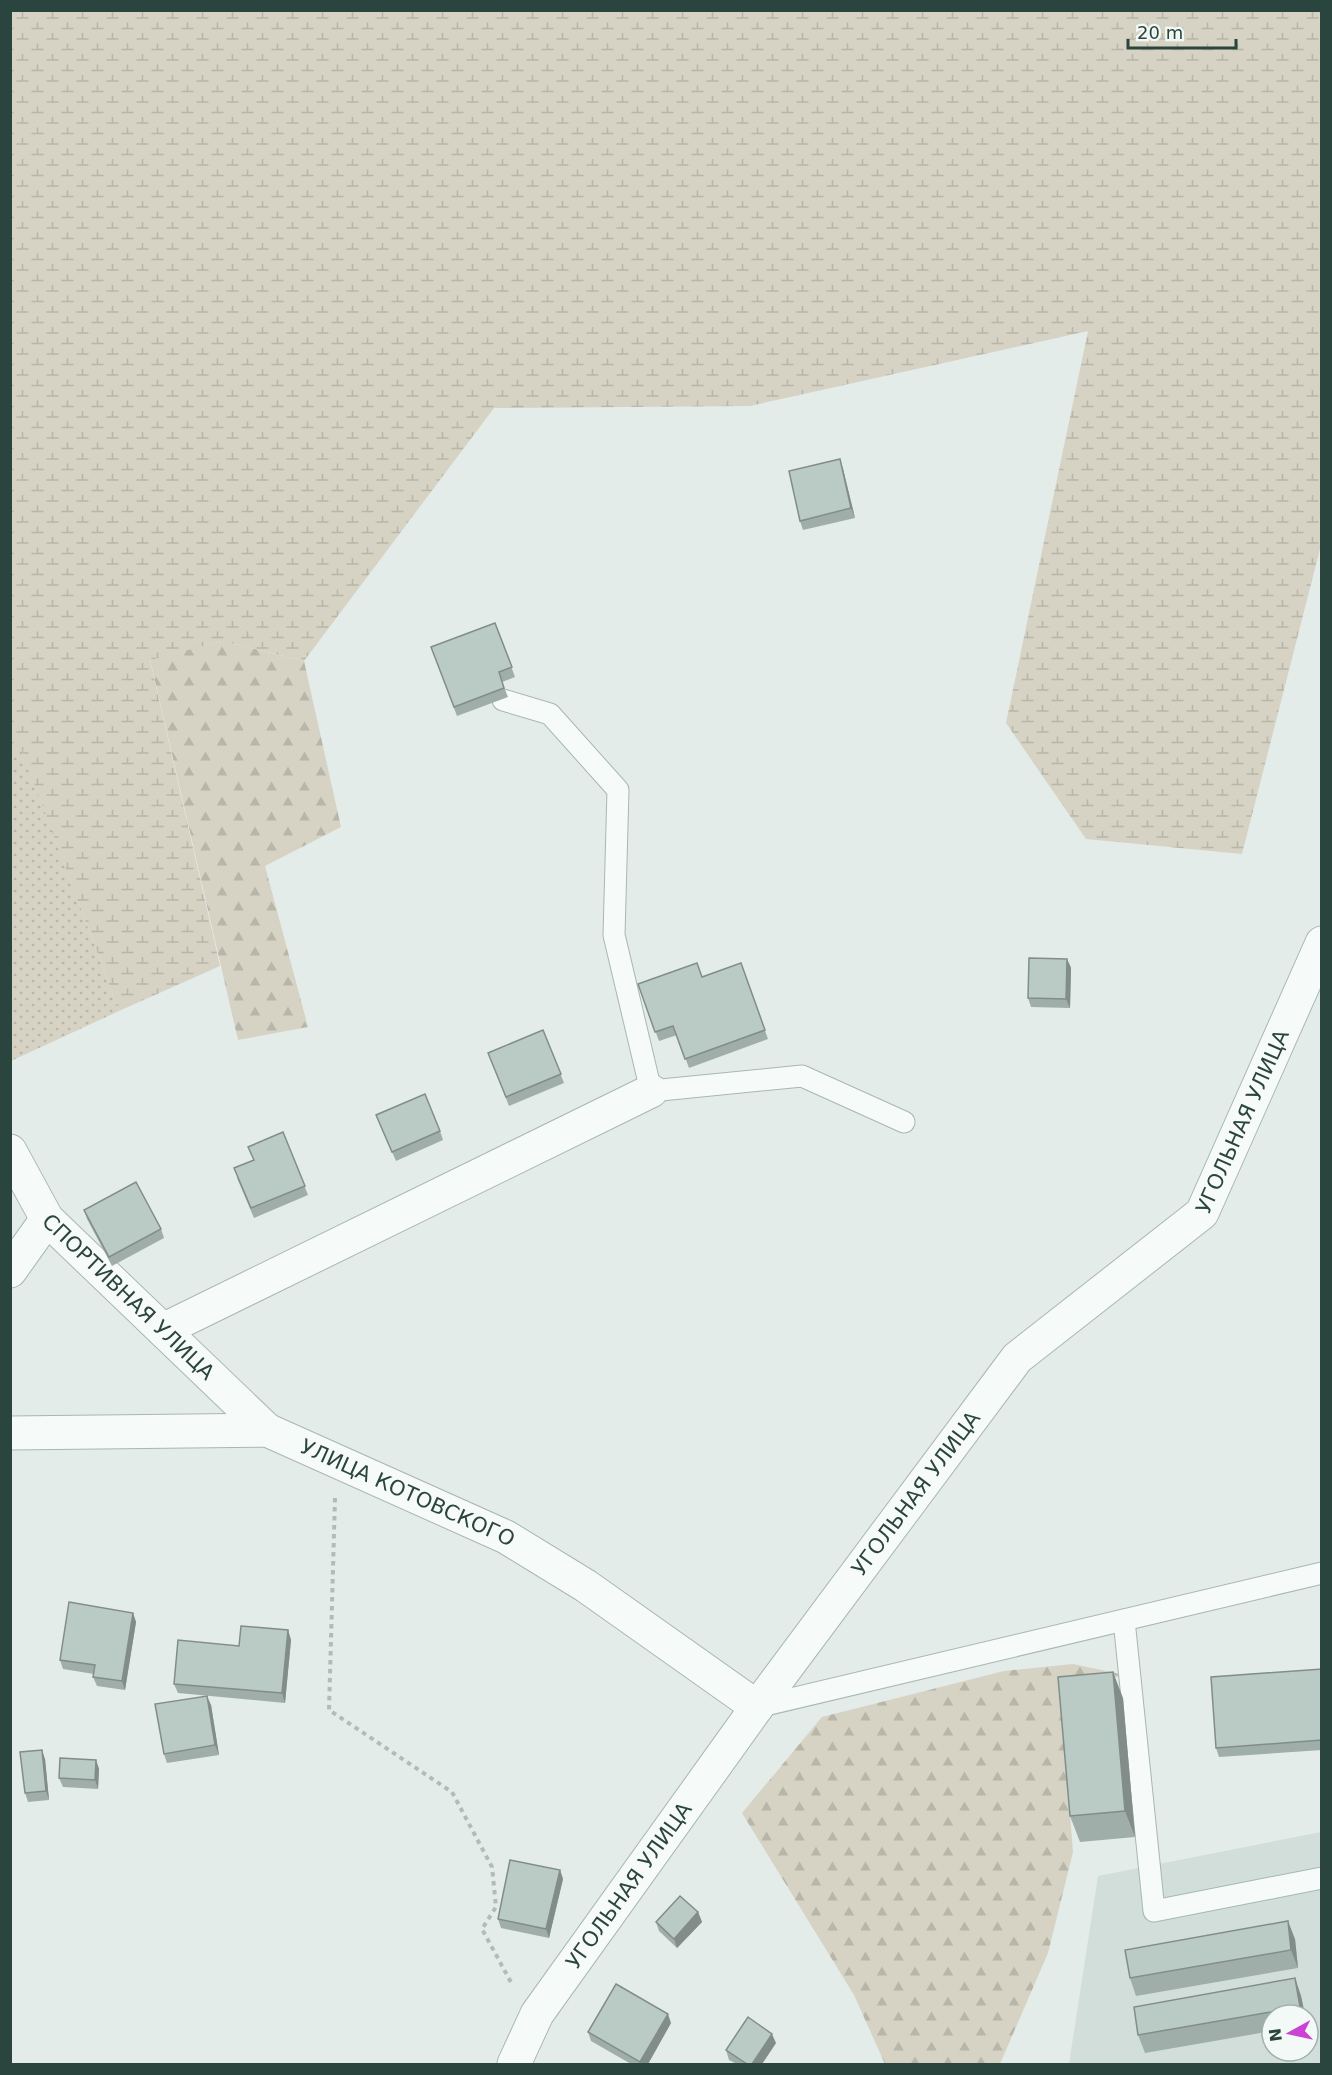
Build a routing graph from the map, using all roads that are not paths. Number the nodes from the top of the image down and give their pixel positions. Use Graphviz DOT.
graph roads {
  1 [pos="503,700"];
  2 [pos="1322,943"];
  3 [pos="651,1091"];
  4 [pos="903,1122"];
  5 [pos="10,1151"];
  6 [pos="47,1219"];
  7 [pos="10,1271"];
  8 [pos="164,1330"];
  9 [pos="267,1430"];
  10 [pos="10,1433"];
  11 [pos="1322,1573"];
  12 [pos="1124,1620"];
  13 [pos="757,1707"];
  14 [pos="1322,1878"];
  15 [pos="514,2064"];
  1 -- 3 [label="lane"];
  2 -- 13 [label="street, УГОЛЬНАЯ УЛИЦА"];
  3 -- 4 [label="lane"];
  3 -- 8 [label="street"];
  5 -- 6 [label="street, СПОРТИВНАЯ УЛИЦА"];
  6 -- 7 [label="street"];
  6 -- 8 [label="street, СПОРТИВНАЯ УЛИЦА"];
  8 -- 9 [label="street, СПОРТИВНАЯ УЛИЦА"];
  9 -- 10 [label="street, УЛИЦА КОТОВСКОГО"];
  9 -- 13 [label="street, УЛИЦА КОТОВСКОГО"];
  11 -- 12 [label="lane"];
  12 -- 13 [label="lane"];
  12 -- 14 [label="lane"];
  13 -- 15 [label="street, УГОЛЬНАЯ УЛИЦА"];
}
